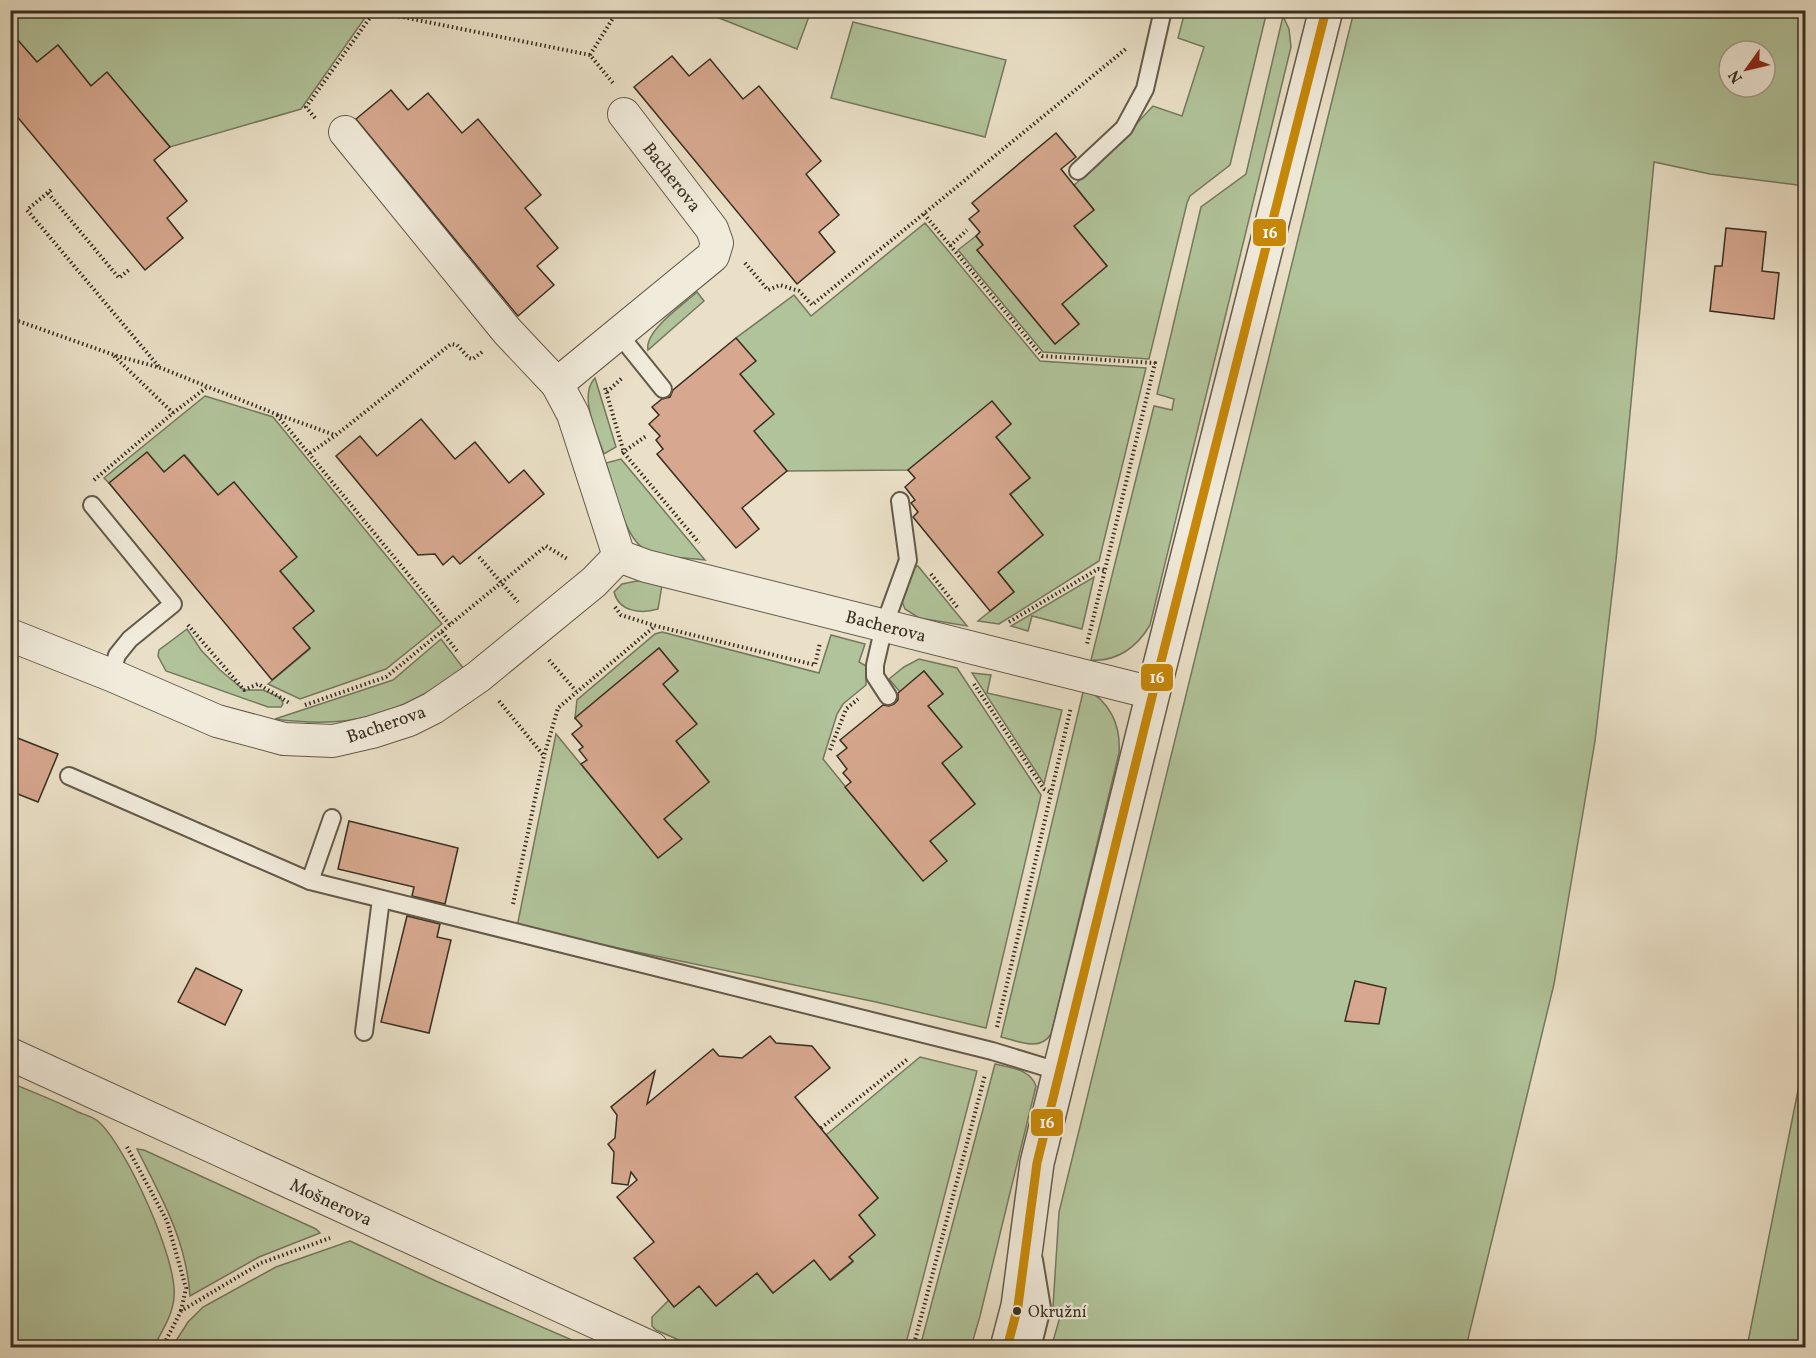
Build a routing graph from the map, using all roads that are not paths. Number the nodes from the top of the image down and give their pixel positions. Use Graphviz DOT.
graph roads {
  1 [pos="1163,10"];
  2 [pos="1326,10"];
  3 [pos="624,114"];
  4 [pos="346,134"];
  5 [pos="1078,171"];
  6 [pos="618,333"];
  7 [pos="557,384"];
  8 [pos="663,389"];
  9 [pos="900,501"];
  10 [pos="92,505"];
  11 [pos="620,556"];
  12 [pos="884,626"];
  13 [pos="10,635"];
  14 [pos="111,675"];
  15 [pos="883,689"];
  16 [pos="1153,693"];
  17 [pos="69,776"];
  18 [pos="332,818"];
  19 [pos="310,881"];
  20 [pos="381,899"];
  21 [pos="364,1032"];
  22 [pos="10,1054"];
  23 [pos="1061,1072"];
  24 [pos="1037,1163"];
  25 [pos="1029,1229"];
  26 [pos="635,1344"];
  27 [pos="987,1347"];
  28 [pos="1007,1347"];
  29 [pos="1032,1347"];
  1 -- 5 [label="lane"];
  2 -- 16 [label="street"];
  3 -- 6 [label="street, Bacherova"];
  4 -- 7 [label="street"];
  6 -- 7 [label="street"];
  6 -- 8 [label="lane"];
  7 -- 11 [label="street"];
  9 -- 12 [label="lane"];
  10 -- 14 [label="lane"];
  11 -- 12 [label="street, Bacherova"];
  11 -- 14 [label="street, Bacherova"];
  12 -- 15 [label="lane"];
  12 -- 16 [label="street, Bacherova"];
  13 -- 14 [label="street, Bacherova"];
  16 -- 23 [label="street"];
  17 -- 19 [label="lane"];
  18 -- 19 [label="lane"];
  19 -- 20 [label="lane"];
  20 -- 21 [label="lane"];
  20 -- 23 [label="lane"];
  22 -- 26 [label="street, Mošnerova"];
  23 -- 24 [label="street"];
  24 -- 25 [label="street"];
  24 -- 27 [label="street"];
  25 -- 28 [label="street"];
  25 -- 29 [label="lane"];
}
